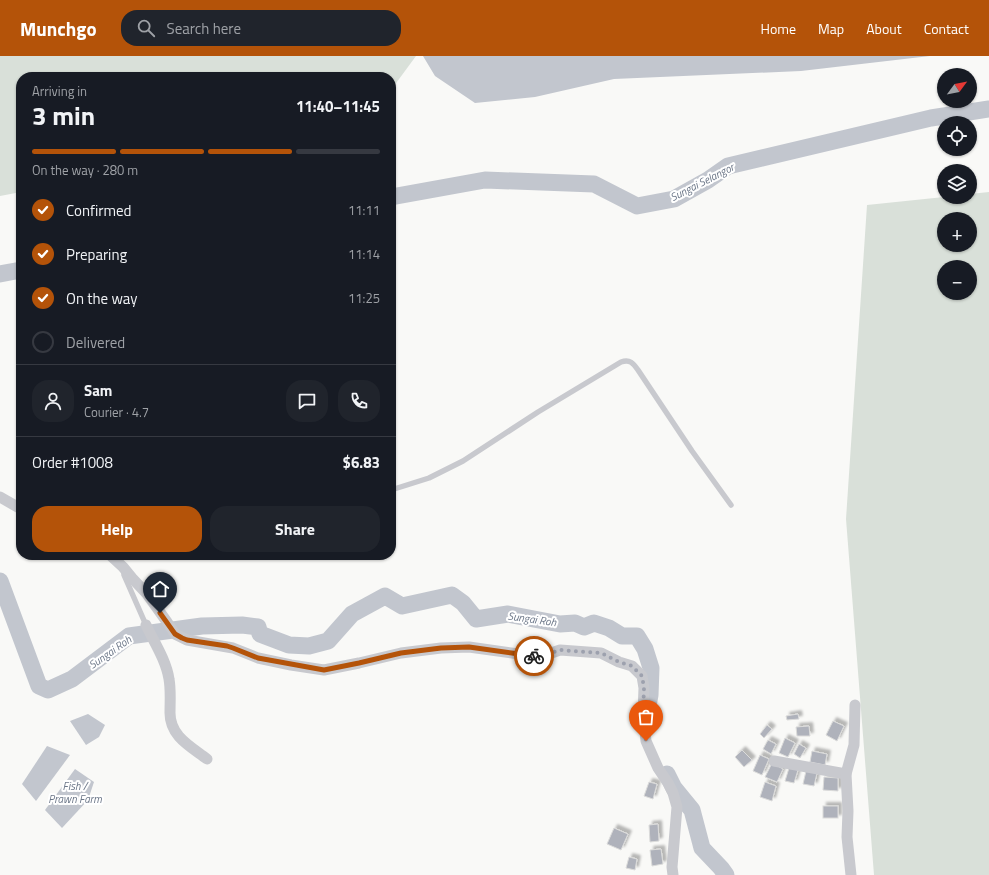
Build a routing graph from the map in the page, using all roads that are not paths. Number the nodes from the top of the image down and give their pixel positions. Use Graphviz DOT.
graph roads {
  1 [pos="396,488"];
  2 [pos="0,497"];
  3 [pos="731,505"];
  4 [pos="16,506"];
  5 [pos="116,560"];
  6 [pos="123,567"];
  7 [pos="146,625"];
  8 [pos="855,705"];
  9 [pos="206,759"];
  10 [pos="774,761"];
  11 [pos="846,774"];
  12 [pos="673,875"];
  13 [pos="851,875"];
  1 -- 3 [label="lane"];
  2 -- 4 [label="street"];
  5 -- 6 [label="street"];
  6 -- 7 [label="lane"];
  6 -- 12 [label="street"];
  7 -- 9 [label="street"];
  8 -- 11 [label="street"];
  10 -- 11 [label="street"];
  11 -- 13 [label="street"];
}
